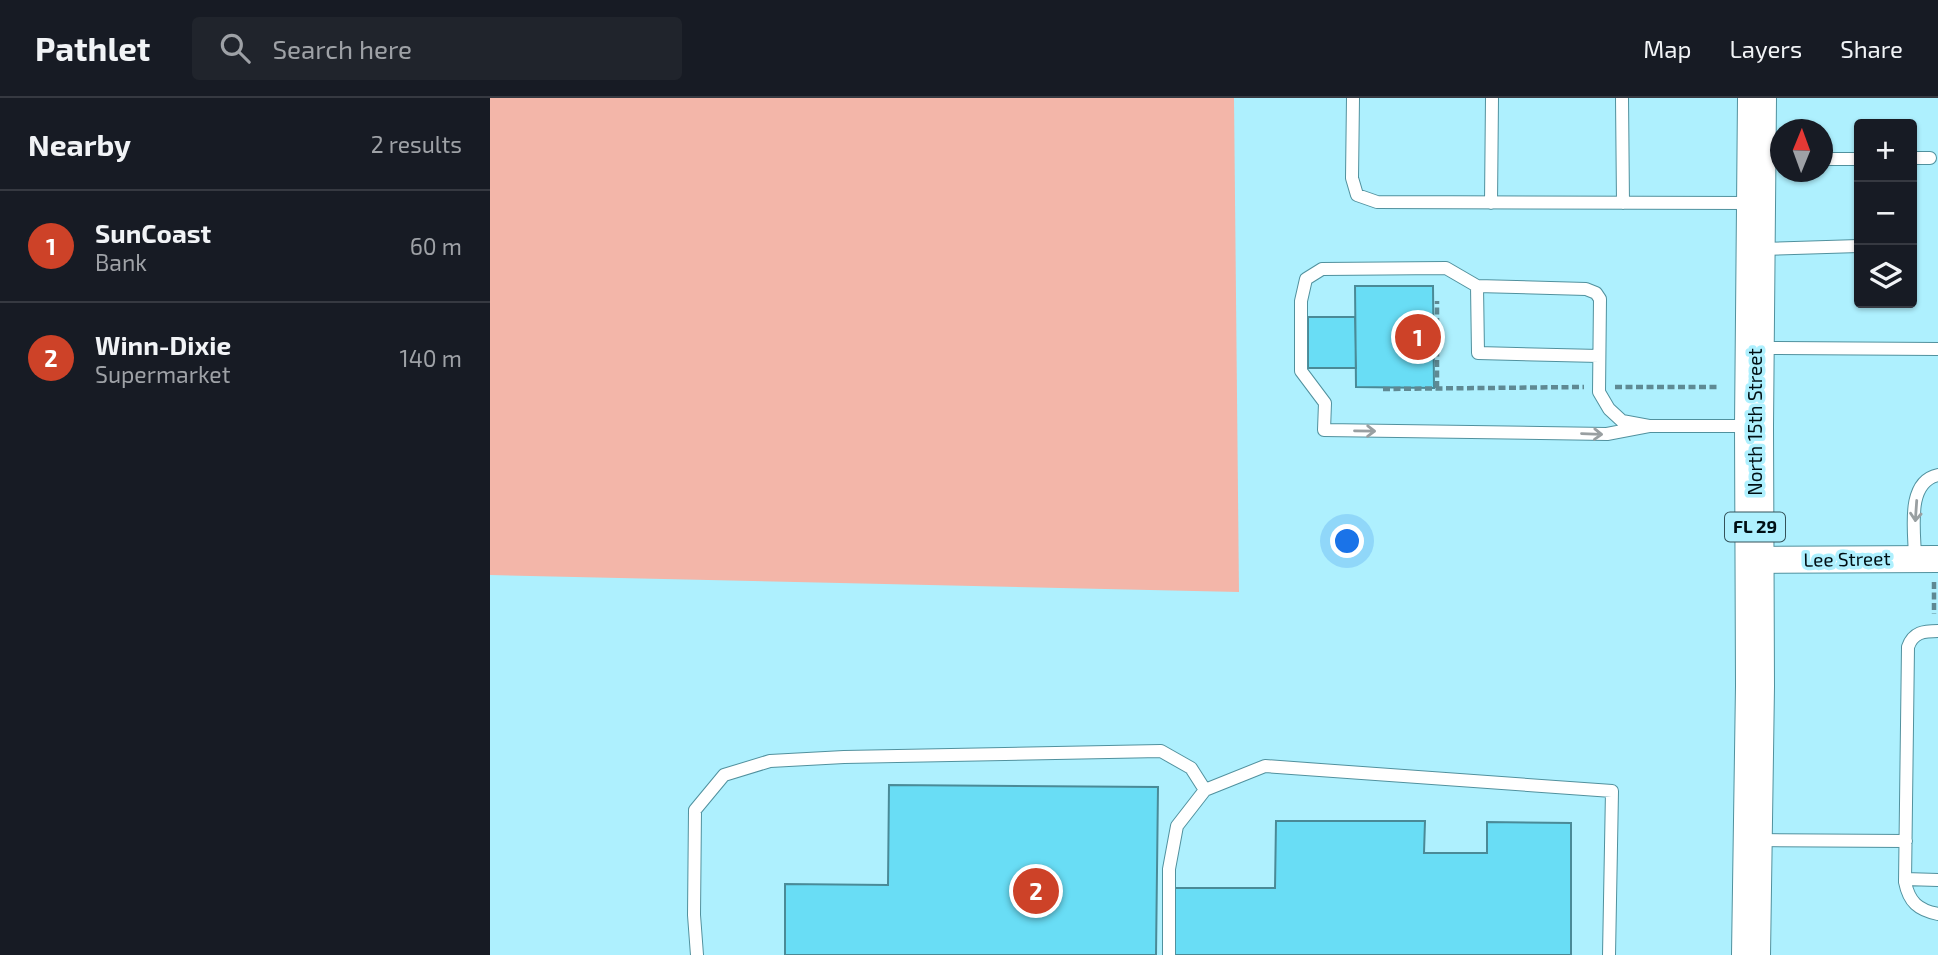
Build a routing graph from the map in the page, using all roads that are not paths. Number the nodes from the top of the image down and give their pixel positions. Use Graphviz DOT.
graph roads {
  1 [pos="1353,98"];
  2 [pos="1492,98"];
  3 [pos="1622,98"];
  4 [pos="1757,98"];
  5 [pos="1917,158"];
  6 [pos="1930,158"];
  7 [pos="1833,159"];
  8 [pos="1854,159"];
  9 [pos="1490,203"];
  10 [pos="1623,203"];
  11 [pos="1757,204"];
  12 [pos="1854,246"];
  13 [pos="1756,249"];
  14 [pos="1477,286"];
  15 [pos="1755,348"];
  16 [pos="1938,349"];
  17 [pos="1599,356"];
  18 [pos="1649,426"];
  19 [pos="1754,426"];
  20 [pos="1938,475"];
  21 [pos="1755,560"];
  22 [pos="1929,567"];
  23 [pos="1938,631"];
  24 [pos="1205,790"];
  25 [pos="1751,840"];
  26 [pos="1906,841"];
  27 [pos="1905,879"];
  28 [pos="1938,880"];
  29 [pos="1938,914"];
  30 [pos="697,955"];
  31 [pos="1169,955"];
  32 [pos="1609,955"];
  33 [pos="1751,955"];
  1 -- 9 [label="lane"];
  2 -- 9 [label="lane"];
  3 -- 10 [label="lane"];
  4 -- 11 [label="highway, North 15th Street / FL 29"];
  5 -- 6 [label="lane"];
  7 -- 8 [label="lane"];
  9 -- 10 [label="lane"];
  10 -- 11 [label="lane"];
  11 -- 13 [label="highway, North 15th Street / FL 29"];
  12 -- 13 [label="lane"];
  13 -- 15 [label="highway, North 15th Street / FL 29"];
  14 -- 17 [label="lane"];
  14 -- 17 [label="lane"];
  14 -- 18 [label="lane, one-way"];
  15 -- 16 [label="lane"];
  15 -- 19 [label="highway, North 15th Street / FL 29"];
  17 -- 18 [label="lane"];
  18 -- 19 [label="lane"];
  19 -- 21 [label="highway, North 15th Street / FL 29"];
  20 -- 22 [label="lane, one-way"];
  21 -- 22 [label="street, Lee Street"];
  21 -- 25 [label="highway, North 15th Street / FL 29"];
  23 -- 26 [label="lane"];
  24 -- 30 [label="lane"];
  24 -- 31 [label="lane"];
  24 -- 32 [label="lane"];
  25 -- 26 [label="lane"];
  25 -- 33 [label="highway, North 15th Street / FL 29"];
  26 -- 27 [label="lane"];
  27 -- 28 [label="lane"];
  27 -- 29 [label="lane"];
}
